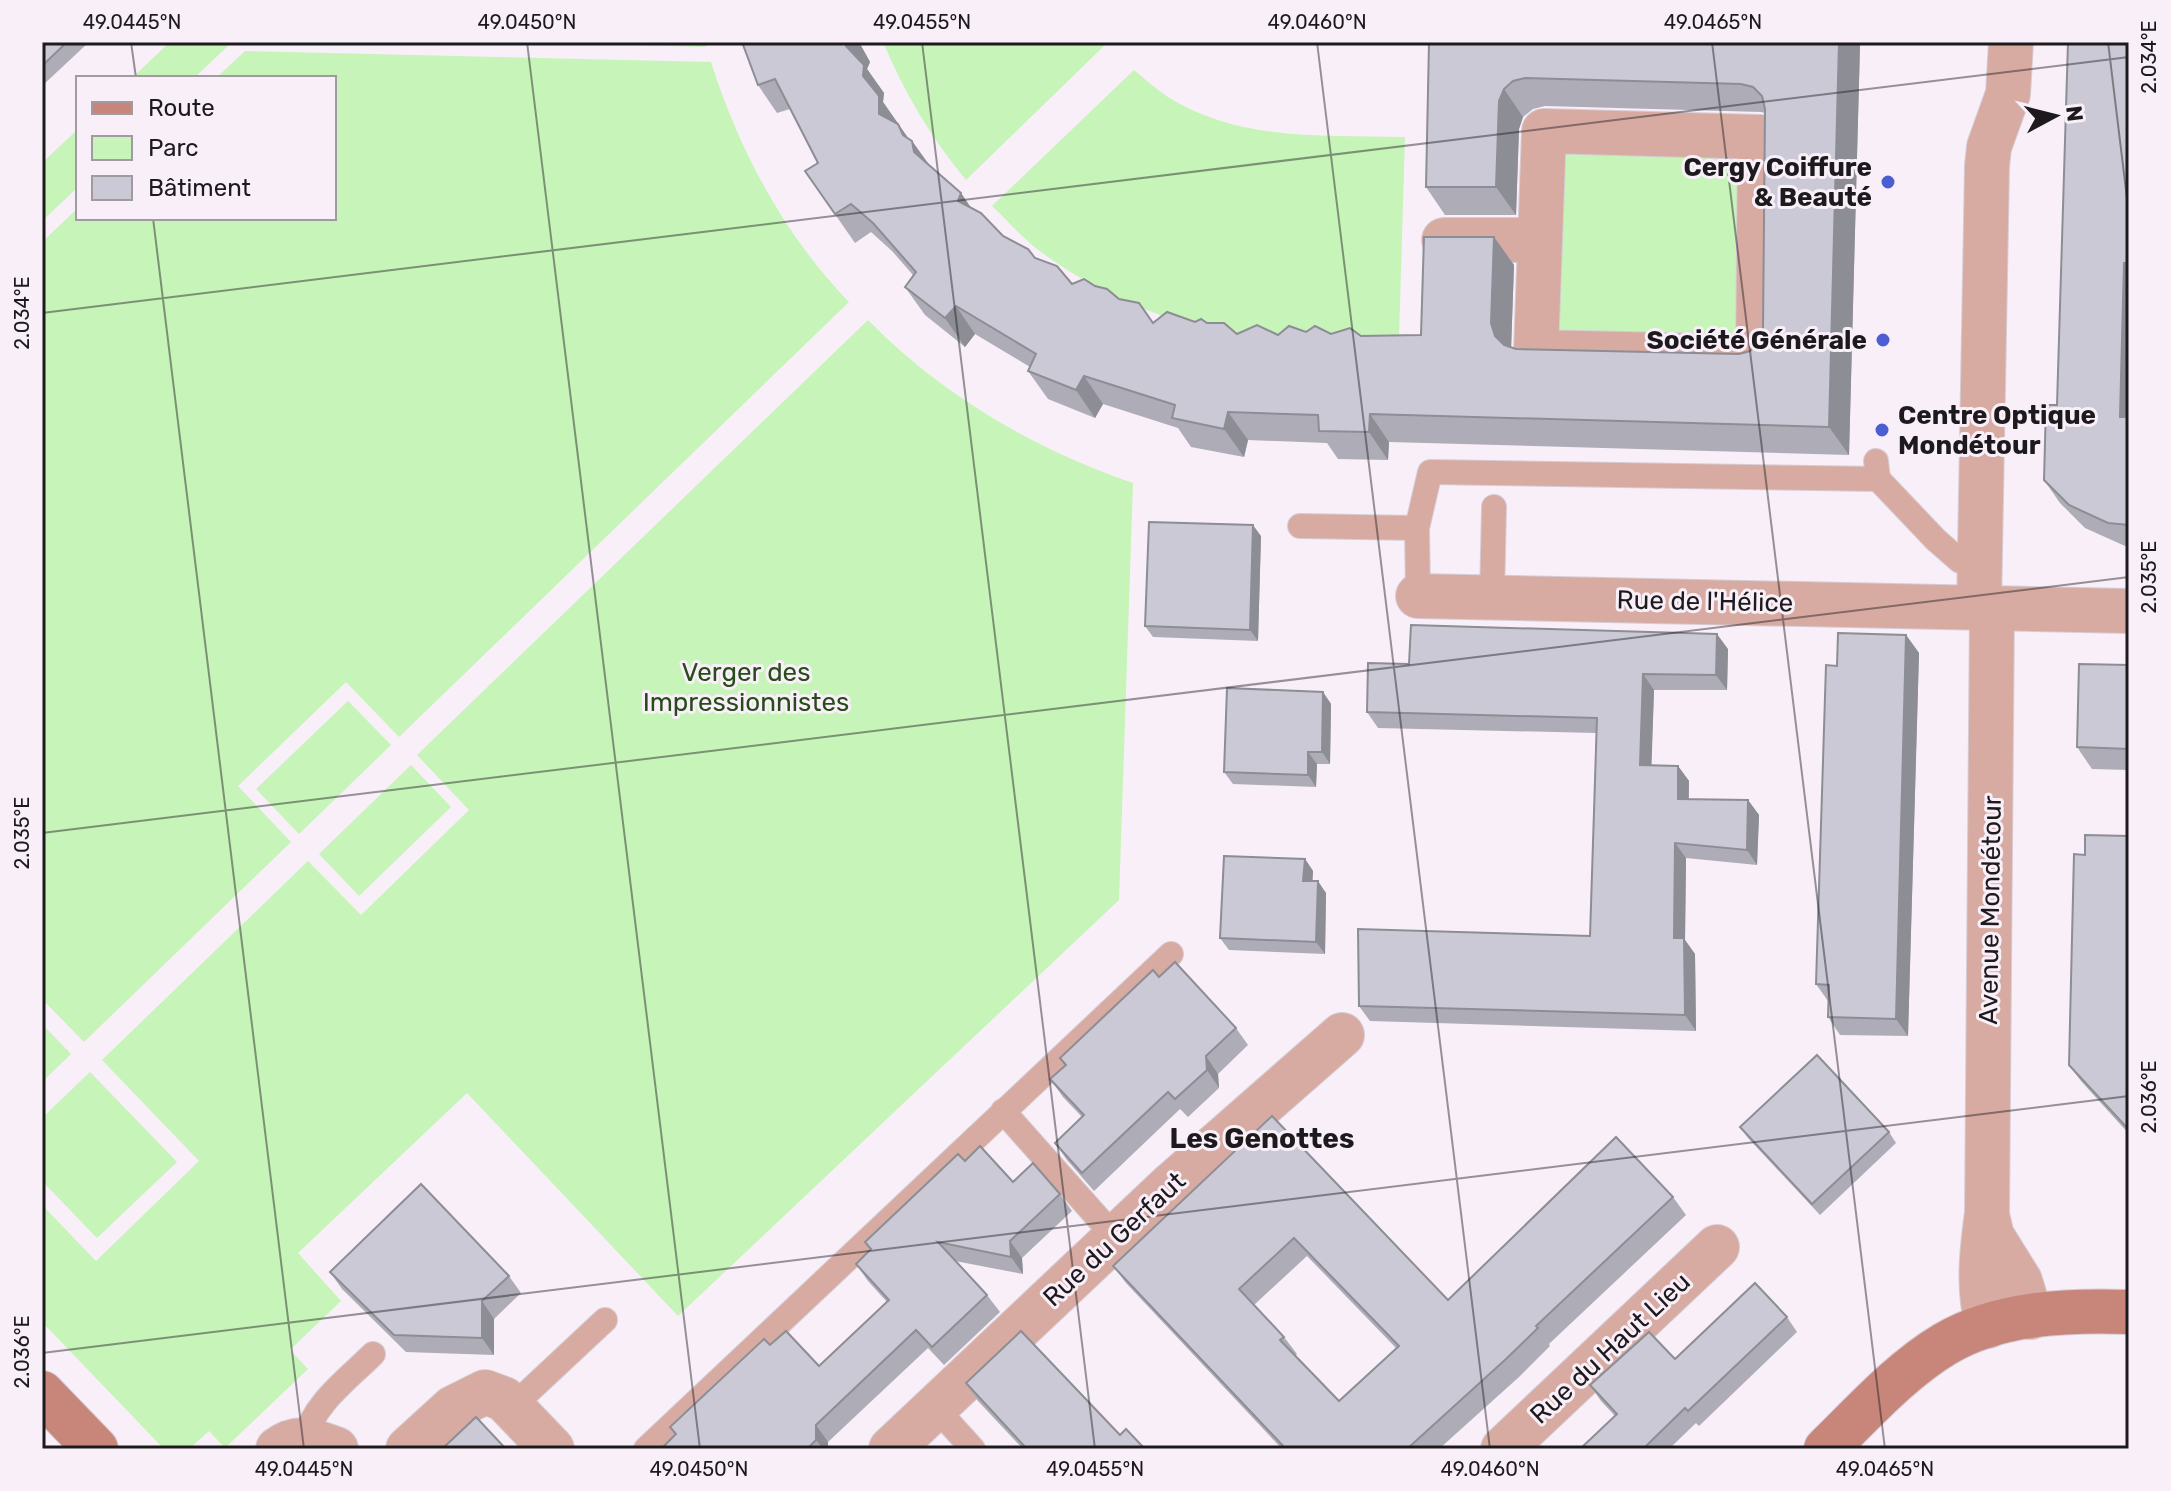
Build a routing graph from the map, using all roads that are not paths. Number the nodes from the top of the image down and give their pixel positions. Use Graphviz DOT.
graph roads {
  1 [pos="2011,42"];
  2 [pos="1444,240"];
  3 [pos="1540,240"];
  4 [pos="1494,507"];
  5 [pos="1300,526"];
  6 [pos="1417,528"];
  7 [pos="1983,594"];
  8 [pos="1418,596"];
  9 [pos="1492,597"];
  10 [pos="2129,611"];
  11 [pos="1171,954"];
  12 [pos="1342,1035"];
  13 [pos="1003,1111"];
  14 [pos="1987,1213"];
  15 [pos="1115,1237"];
  16 [pos="1717,1247"];
  17 [pos="2129,1312"];
  18 [pos="2031,1317"];
  19 [pos="605,1320"];
  20 [pos="1988,1326"];
  21 [pos="373,1354"];
  22 [pos="42,1393"];
  23 [pos="934,1406"];
  24 [pos="512,1407"];
  25 [pos="306,1446"];
  26 [pos="96,1449"];
  27 [pos="408,1449"];
  28 [pos="552,1449"];
  29 [pos="646,1449"];
  30 [pos="891,1449"];
  31 [pos="973,1449"];
  32 [pos="1503,1449"];
  33 [pos="1826,1449"];
  1 -- 7 [label="street, Avenue Mondétour"];
  2 -- 3 [label="street"];
  3 -- 3 [label="street"];
  4 -- 9 [label="lane"];
  5 -- 6 [label="lane"];
  6 -- 7 [label="lane"];
  6 -- 8 [label="lane"];
  7 -- 9 [label="street, Rue de l'Hélice"];
  7 -- 10 [label="street, Rue de l'Hélice"];
  7 -- 14 [label="street, Avenue Mondétour"];
  8 -- 9 [label="street, Rue de l'Hélice"];
  11 -- 13 [label="lane"];
  12 -- 15 [label="street, Rue du Gerfaut"];
  13 -- 15 [label="lane"];
  13 -- 29 [label="lane"];
  14 -- 18 [label="street, Avenue Mondétour"];
  14 -- 20 [label="street, Avenue Mondétour"];
  15 -- 23 [label="street, Rue du Gerfaut"];
  16 -- 32 [label="street, Rue du Haut Lieu"];
  17 -- 18 [label="street"];
  18 -- 20 [label="street"];
  19 -- 24 [label="lane"];
  20 -- 33 [label="street"];
  21 -- 25 [label="lane"];
  22 -- 26 [label="street"];
  23 -- 30 [label="street, Rue du Gerfaut"];
  23 -- 31 [label="lane"];
  24 -- 27 [label="street"];
  24 -- 28 [label="street"];
}
